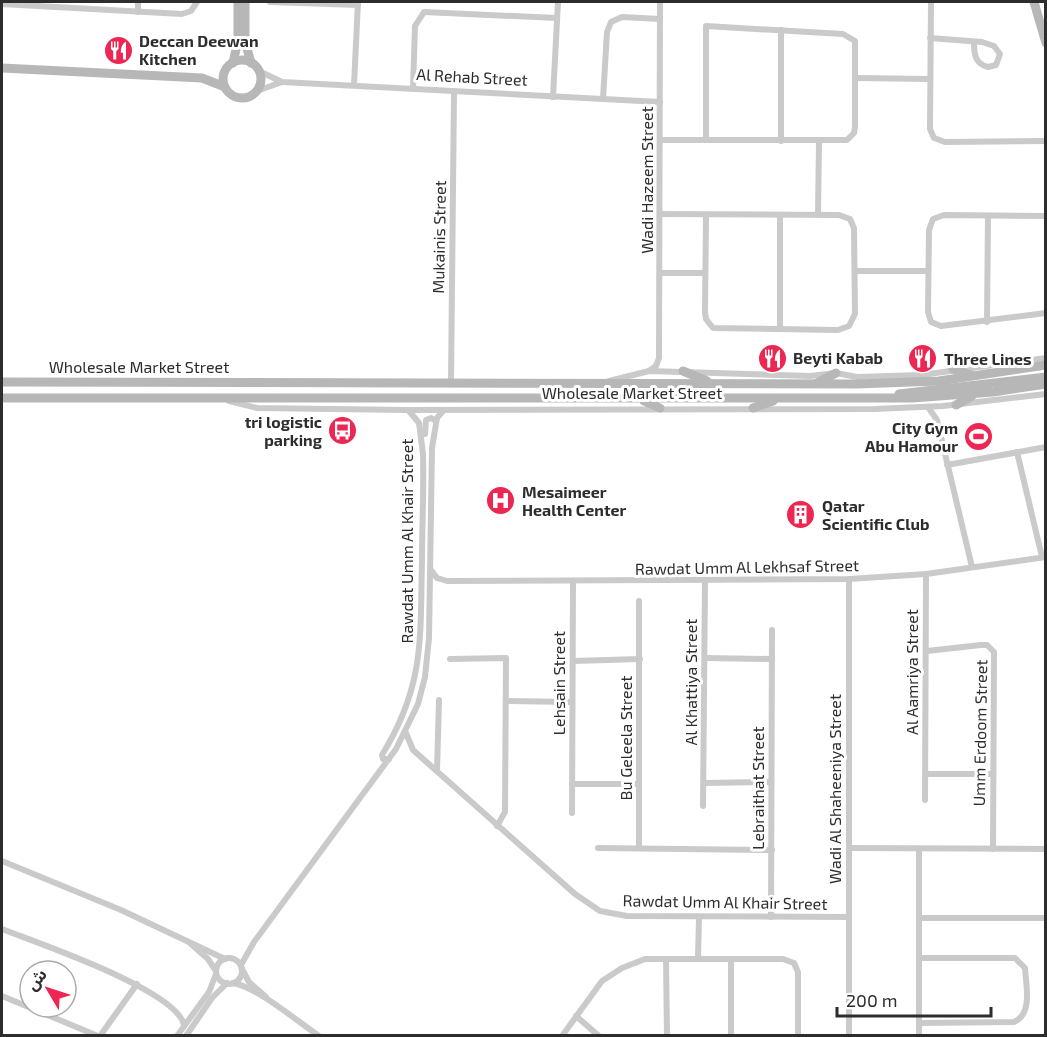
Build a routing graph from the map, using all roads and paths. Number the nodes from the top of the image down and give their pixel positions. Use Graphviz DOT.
graph roads {
  1 [pos="138,2"];
  2 [pos="197,2"];
  3 [pos="231,2"];
  4 [pos="270,2"];
  5 [pos="558,2"];
  6 [pos="660,2"];
  7 [pos="930,2"];
  8 [pos="1034,2"];
  9 [pos="27,3"];
  10 [pos="358,3"];
  11 [pos="2,4"];
  12 [pos="243,5"];
  13 [pos="138,12"];
  14 [pos="557,18"];
  15 [pos="660,19"];
  16 [pos="781,30"];
  17 [pos="930,38"];
  18 [pos="975,42"];
  19 [pos="1046,43"];
  20 [pos="251,63"];
  21 [pos="230,66"];
  22 [pos="2,68"];
  23 [pos="259,71"];
  24 [pos="202,78"];
  25 [pos="856,78"];
  26 [pos="929,79"];
  27 [pos="282,82"];
  28 [pos="354,85"];
  29 [pos="225,87"];
  30 [pos="413,88"];
  31 [pos="257,91"];
  32 [pos="454,92"];
  33 [pos="553,97"];
  34 [pos="603,99"];
  35 [pos="660,102"];
  36 [pos="660,140"];
  37 [pos="706,140"];
  38 [pos="781,141"];
  39 [pos="819,141"];
  40 [pos="1046,141"];
  41 [pos="660,214"];
  42 [pos="706,215"];
  43 [pos="780,215"];
  44 [pos="818,215"];
  45 [pos="988,216"];
  46 [pos="1046,216"];
  47 [pos="855,271"];
  48 [pos="928,271"];
  49 [pos="660,273"];
  50 [pos="705,273"];
  51 [pos="1046,313"];
  52 [pos="987,322"];
  53 [pos="780,329"];
  54 [pos="659,358"];
  55 [pos="1046,358"];
  56 [pos="1046,365"];
  57 [pos="953,369"];
  58 [pos="649,371"];
  59 [pos="683,371"];
  60 [pos="670,372"];
  61 [pos="836,373"];
  62 [pos="976,377"];
  63 [pos="1046,377"];
  64 [pos="2,382"];
  65 [pos="450,382"];
  66 [pos="601,382"];
  67 [pos="712,383"];
  68 [pos="814,384"];
  69 [pos="1046,384"];
  70 [pos="975,394"];
  71 [pos="1046,394"];
  72 [pos="885,397"];
  73 [pos="2,398"];
  74 [pos="218,398"];
  75 [pos="639,398"];
  76 [pos="781,399"];
  77 [pos="956,405"];
  78 [pos="943,406"];
  79 [pos="928,407"];
  80 [pos="660,408"];
  81 [pos="753,408"];
  82 [pos="406,410"];
  83 [pos="443,410"];
  84 [pos="937,420"];
  85 [pos="436,421"];
  86 [pos="1046,447"];
  87 [pos="1017,452"];
  88 [pos="423,454"];
  89 [pos="947,465"];
  90 [pos="1044,557"];
  91 [pos="972,567"];
  92 [pos="431,570"];
  93 [pos="926,574"];
  94 [pos="849,579"];
  95 [pos="447,581"];
  96 [pos="573,582"];
  97 [pos="705,582"];
  98 [pos="430,592"];
  99 [pos="639,601"];
  100 [pos="772,630"];
  101 [pos="927,651"];
  102 [pos="705,658"];
  103 [pos="450,659"];
  104 [pos="640,659"];
  105 [pos="772,659"];
  106 [pos="573,661"];
  107 [pos="439,700"];
  108 [pos="506,701"];
  109 [pos="572,702"];
  110 [pos="406,732"];
  111 [pos="396,749"];
  112 [pos="414,750"];
  113 [pos="389,759"];
  114 [pos="437,771"];
  115 [pos="926,773"];
  116 [pos="991,773"];
  117 [pos="771,782"];
  118 [pos="704,783"];
  119 [pos="572,784"];
  120 [pos="639,784"];
  121 [pos="925,800"];
  122 [pos="703,806"];
  123 [pos="572,813"];
  124 [pos="497,826"];
  125 [pos="598,848"];
  126 [pos="639,848"];
  127 [pos="849,848"];
  128 [pos="772,849"];
  129 [pos="919,849"];
  130 [pos="993,849"];
  131 [pos="1046,849"];
  132 [pos="2,861"];
  133 [pos="699,917"];
  134 [pos="771,917"];
  135 [pos="849,917"];
  136 [pos="919,918"];
  137 [pos="1046,918"];
  138 [pos="2,929"];
  139 [pos="190,943"];
  140 [pos="225,958"];
  141 [pos="918,958"];
  142 [pos="666,959"];
  143 [pos="698,959"];
  144 [pos="731,959"];
  145 [pos="241,966"];
  146 [pos="216,972"];
  147 [pos="230,983"];
  148 [pos="137,984"];
  149 [pos="2,996"];
  150 [pos="268,1000"];
  151 [pos="178,1011"];
  152 [pos="194,1012"];
  153 [pos="576,1016"];
  154 [pos="919,1023"];
  155 [pos="184,1025"];
  156 [pos="99,1035"];
  157 [pos="177,1035"];
  158 [pos="186,1035"];
  159 [pos="319,1035"];
  160 [pos="562,1035"];
  161 [pos="599,1035"];
  162 [pos="667,1035"];
  163 [pos="731,1035"];
  164 [pos="798,1035"];
  165 [pos="849,1035"];
  166 [pos="919,1035"];
  1 -- 13 [label="street"];
  2 -- 13 [label="street"];
  3 -- 12 [label="street"];
  4 -- 10 [label="street"];
  5 -- 14 [label="street"];
  6 -- 15 [label="street, Wadi Hazeem Street"];
  7 -- 17 [label="street"];
  8 -- 19 [label="main road"];
  9 -- 11 [label="street"];
  9 -- 13 [label="street"];
  10 -- 28 [label="street"];
  12 -- 20 [label="main road"];
  12 -- 21 [label="main road"];
  14 -- 30 [label="street"];
  14 -- 33 [label="street"];
  15 -- 34 [label="street"];
  15 -- 35 [label="street, Wadi Hazeem Street"];
  16 -- 25 [label="street"];
  16 -- 37 [label="street"];
  16 -- 38 [label="street"];
  17 -- 18 [label="street"];
  17 -- 26 [label="street"];
  18 -- 18 [label="street"];
  20 -- 21 [label="main road"];
  20 -- 23 [label="main road"];
  21 -- 24 [label="main road"];
  21 -- 29 [label="main road"];
  22 -- 24 [label="main road"];
  23 -- 27 [label="street, Al Rehab Street"];
  23 -- 31 [label="main road"];
  24 -- 29 [label="main road"];
  25 -- 26 [label="street"];
  25 -- 39 [label="street"];
  26 -- 40 [label="street"];
  27 -- 28 [label="street, Al Rehab Street"];
  27 -- 31 [label="street, Al Rehab Street"];
  28 -- 30 [label="street, Al Rehab Street"];
  29 -- 31 [label="main road"];
  30 -- 32 [label="street, Al Rehab Street"];
  32 -- 33 [label="street, Al Rehab Street"];
  32 -- 65 [label="street, Mukainis Street"];
  33 -- 34 [label="street, Al Rehab Street"];
  34 -- 35 [label="street, Al Rehab Street"];
  35 -- 36 [label="street, Wadi Hazeem Street"];
  36 -- 37 [label="street"];
  36 -- 41 [label="street, Wadi Hazeem Street"];
  37 -- 38 [label="street"];
  38 -- 39 [label="street"];
  39 -- 44 [label="street"];
  41 -- 42 [label="street"];
  41 -- 49 [label="street, Wadi Hazeem Street"];
  42 -- 43 [label="street"];
  42 -- 50 [label="street"];
  43 -- 44 [label="street"];
  43 -- 53 [label="street"];
  44 -- 47 [label="street"];
  45 -- 46 [label="street"];
  45 -- 48 [label="street"];
  45 -- 52 [label="street"];
  47 -- 48 [label="street"];
  47 -- 53 [label="street"];
  48 -- 52 [label="street"];
  49 -- 50 [label="street"];
  49 -- 54 [label="street, Wadi Hazeem Street"];
  50 -- 53 [label="street"];
  51 -- 52 [label="street"];
  54 -- 58 [label="street"];
  54 -- 60 [label="street"];
  55 -- 57 [label="street, Wholesale Market Street"];
  56 -- 62 [label="main road, Wholesale Market Street"];
  57 -- 61 [label="street, Wholesale Market Street"];
  57 -- 62 [label="main road"];
  58 -- 60 [label="street, Wholesale Market Street"];
  58 -- 66 [label="street, Wholesale Market Street"];
  59 -- 60 [label="street, Wholesale Market Street"];
  59 -- 61 [label="street, Wholesale Market Street"];
  59 -- 67 [label="main road"];
  61 -- 68 [label="main road"];
  62 -- 68 [label="main road, Wholesale Market Street"];
  63 -- 72 [label="main road"];
  64 -- 65 [label="main road, Wholesale Market Street"];
  65 -- 66 [label="main road, Wholesale Market Street"];
  66 -- 67 [label="main road, Wholesale Market Street"];
  67 -- 68 [label="main road, Wholesale Market Street"];
  69 -- 70 [label="main road, Wholesale Market Street"];
  70 -- 72 [label="main road, Wholesale Market Street"];
  70 -- 77 [label="main road"];
  71 -- 77 [label="street, Wholesale Market Street"];
  72 -- 76 [label="main road, Wholesale Market Street"];
  73 -- 74 [label="main road, Wholesale Market Street"];
  74 -- 75 [label="main road, Wholesale Market Street"];
  74 -- 82 [label="street, Wholesale Market Street"];
  75 -- 76 [label="main road, Wholesale Market Street"];
  75 -- 80 [label="main road"];
  76 -- 81 [label="main road"];
  77 -- 78 [label="street, Wholesale Market Street"];
  78 -- 79 [label="street, Wholesale Market Street"];
  78 -- 84 [label="street"];
  79 -- 81 [label="street, Wholesale Market Street"];
  79 -- 84 [label="street"];
  80 -- 81 [label="street, Wholesale Market Street"];
  80 -- 83 [label="street, Wholesale Market Street"];
  82 -- 83 [label="street, Wholesale Market Street"];
  82 -- 88 [label="street, Rawdat Umm Al Khair Street"];
  83 -- 85 [label="street, Rawdat Umm Al Khair Street"];
  84 -- 89 [label="street"];
  85 -- 88 [label="street"];
  85 -- 92 [label="street, Rawdat Umm Al Khair Street"];
  86 -- 87 [label="street"];
  87 -- 89 [label="street"];
  87 -- 90 [label="street"];
  88 -- 113 [label="street, Rawdat Umm Al Khair Street"];
  89 -- 91 [label="street"];
  90 -- 91 [label="street, Rawdat Umm Al Lekhsaf Street"];
  91 -- 93 [label="street, Rawdat Umm Al Lekhsaf Street"];
  92 -- 95 [label="street"];
  92 -- 98 [label="street, Rawdat Umm Al Khair Street"];
  93 -- 94 [label="street, Rawdat Umm Al Lekhsaf Street"];
  93 -- 101 [label="street, Al Aamriya Street"];
  94 -- 97 [label="street, Rawdat Umm Al Lekhsaf Street"];
  94 -- 127 [label="street, Wadi Al Shaheeniya Street"];
  95 -- 96 [label="street, Rawdat Umm Al Lekhsaf Street"];
  95 -- 98 [label="street"];
  96 -- 97 [label="street, Rawdat Umm Al Lekhsaf Street"];
  96 -- 106 [label="street, Lehsain Street"];
  97 -- 102 [label="street, Al Khattiya Street"];
  98 -- 110 [label="street, Rawdat Umm Al Khair Street"];
  99 -- 104 [label="street"];
  100 -- 105 [label="street, Lebraithat Street"];
  101 -- 115 [label="street, Al Aamriya Street"];
  101 -- 116 [label="street, Umm Erdoom Street"];
  102 -- 105 [label="street"];
  102 -- 118 [label="street, Al Khattiya Street"];
  103 -- 108 [label="street"];
  104 -- 106 [label="street, Bu Geleela Street"];
  104 -- 120 [label="street, Bu Geleela Street"];
  105 -- 117 [label="street, Lebraithat Street"];
  106 -- 109 [label="street, Lehsain Street"];
  107 -- 114 [label="street"];
  108 -- 109 [label="street"];
  108 -- 124 [label="street"];
  109 -- 119 [label="street, Lehsain Street"];
  110 -- 111 [label="street, Rawdat Umm Al Khair Street"];
  110 -- 112 [label="street, Rawdat Umm Al Khair Street"];
  111 -- 112 [label="street"];
  111 -- 113 [label="street, Rawdat Umm Al Khair Street"];
  112 -- 114 [label="street, Rawdat Umm Al Khair Street"];
  113 -- 145 [label="street"];
  114 -- 124 [label="street, Rawdat Umm Al Khair Street"];
  115 -- 116 [label="street"];
  115 -- 121 [label="street, Al Aamriya Street"];
  116 -- 130 [label="street, Umm Erdoom Street"];
  117 -- 118 [label="street"];
  117 -- 128 [label="street, Lebraithat Street"];
  118 -- 122 [label="street, Al Khattiya Street"];
  119 -- 120 [label="street"];
  119 -- 123 [label="street, Lehsain Street"];
  120 -- 126 [label="street, Bu Geleela Street"];
  124 -- 133 [label="street, Rawdat Umm Al Khair Street"];
  125 -- 126 [label="street"];
  126 -- 128 [label="street"];
  127 -- 129 [label="street"];
  127 -- 135 [label="street, Wadi Al Shaheeniya Street"];
  128 -- 134 [label="street, Lebraithat Street"];
  129 -- 130 [label="street"];
  129 -- 136 [label="street"];
  130 -- 131 [label="street"];
  132 -- 139 [label="street"];
  133 -- 134 [label="street, Rawdat Umm Al Khair Street"];
  133 -- 143 [label="street"];
  134 -- 135 [label="street, Rawdat Umm Al Khair Street"];
  135 -- 165 [label="street, Wadi Al Shaheeniya Street"];
  136 -- 137 [label="street"];
  136 -- 141 [label="street"];
  138 -- 148 [label="street"];
  139 -- 140 [label="street"];
  139 -- 146 [label="street"];
  140 -- 145 [label="street"];
  140 -- 146 [label="street"];
  141 -- 154 [label="street"];
  141 -- 154 [label="street"];
  142 -- 143 [label="street"];
  142 -- 153 [label="street"];
  142 -- 162 [label="street"];
  143 -- 144 [label="street"];
  144 -- 163 [label="street"];
  144 -- 164 [label="street"];
  145 -- 147 [label="street"];
  145 -- 150 [label="street"];
  146 -- 147 [label="street"];
  146 -- 152 [label="street"];
  147 -- 150 [label="street"];
  147 -- 158 [label="street"];
  148 -- 151 [label="street"];
  148 -- 156 [label="street"];
  149 -- 156 [label="street"];
  150 -- 159 [label="street"];
  151 -- 152 [label="street"];
  151 -- 155 [label="street"];
  152 -- 155 [label="street"];
  153 -- 160 [label="street"];
  153 -- 161 [label="street"];
  154 -- 166 [label="street"];
  155 -- 157 [label="street"];
}
